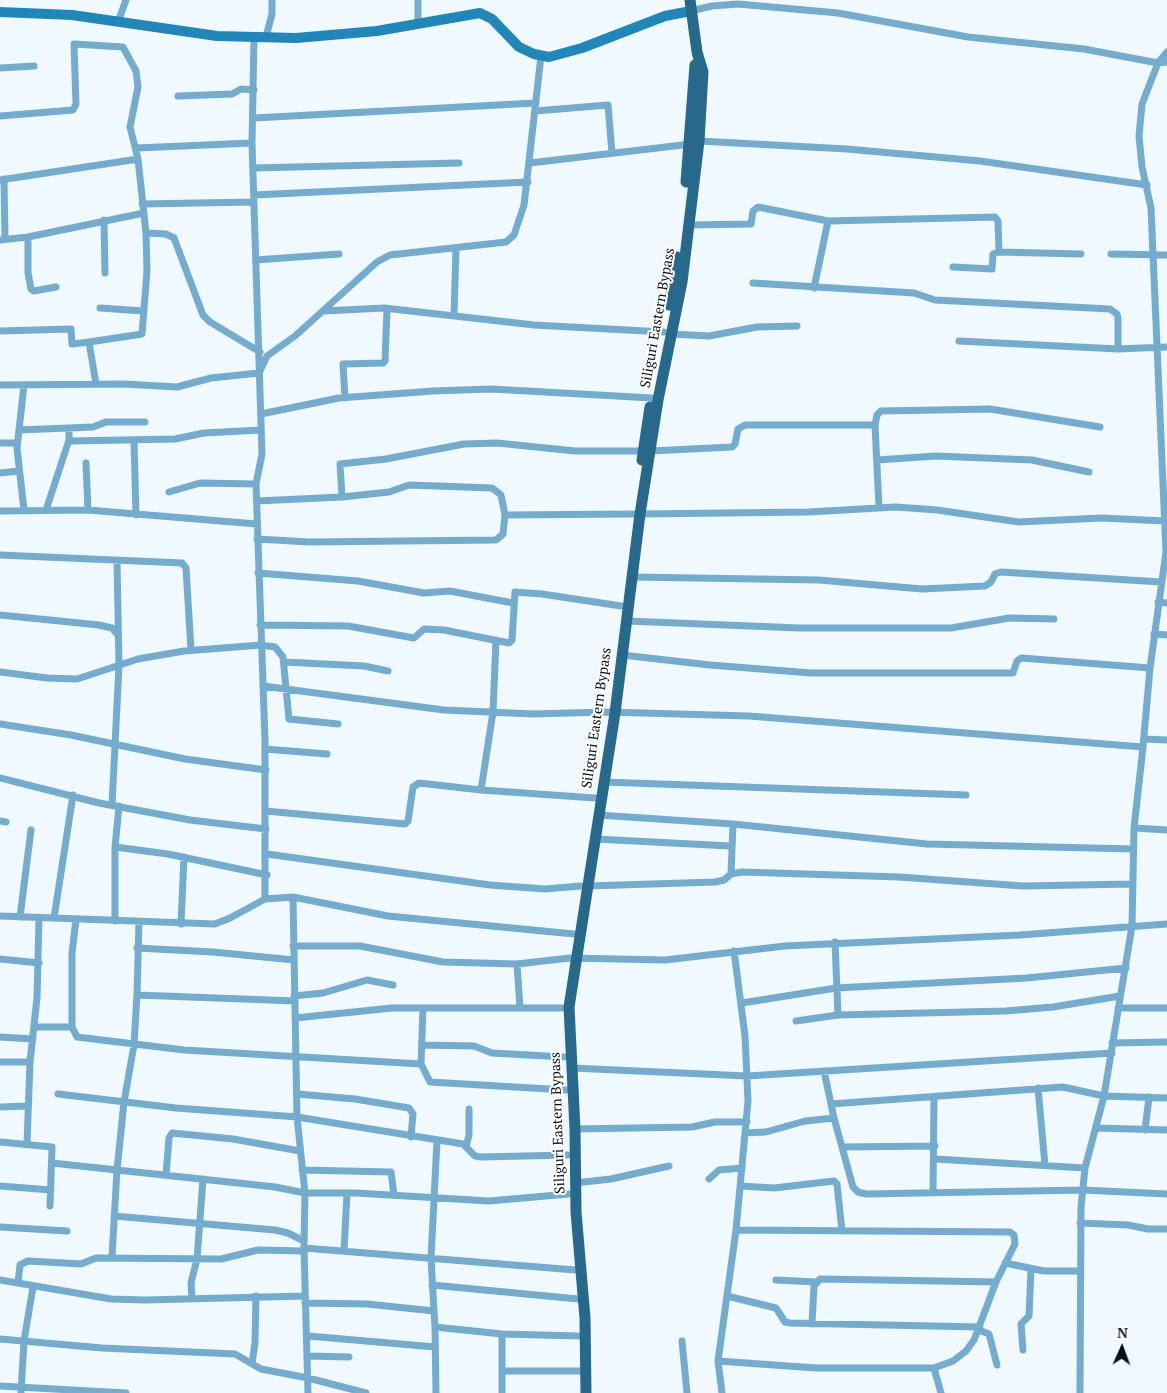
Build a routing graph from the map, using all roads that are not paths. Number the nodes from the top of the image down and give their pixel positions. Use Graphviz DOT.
graph roads {
  1 [pos="126,0"];
  2 [pos="272,0"];
  3 [pos="418,0"];
  4 [pos="691,6"];
  5 [pos="0,12"];
  6 [pos="118,22"];
  7 [pos="418,24"];
  8 [pos="254,37"];
  9 [pos="266,37"];
  10 [pos="1167,52"];
  11 [pos="541,56"];
  12 [pos="1167,62"];
  13 [pos="1158,63"];
  14 [pos="34,66"];
  15 [pos="0,68"];
  16 [pos="254,90"];
  17 [pos="178,96"];
  18 [pos="536,107"];
  19 [pos="0,116"];
  20 [pos="254,118"];
  21 [pos="695,142"];
  22 [pos="252,143"];
  23 [pos="136,148"];
  24 [pos="612,153"];
  25 [pos="138,158"];
  26 [pos="459,163"];
  27 [pos="530,163"];
  28 [pos="253,168"];
  29 [pos="2,180"];
  30 [pos="528,182"];
  31 [pos="1147,185"];
  32 [pos="254,198"];
  33 [pos="142,204"];
  34 [pos="144,212"];
  35 [pos="104,220"];
  36 [pos="828,221"];
  37 [pos="689,225"];
  38 [pos="146,233"];
  39 [pos="28,237"];
  40 [pos="2,240"];
  41 [pos="456,248"];
  42 [pos="999,252"];
  43 [pos="339,254"];
  44 [pos="1081,254"];
  45 [pos="1111,254"];
  46 [pos="1167,255"];
  47 [pos="1153,256"];
  48 [pos="256,260"];
  49 [pos="954,267"];
  50 [pos="104,274"];
  51 [pos="753,283"];
  52 [pos="56,287"];
  53 [pos="814,288"];
  54 [pos="100,308"];
  55 [pos="388,309"];
  56 [pos="143,311"];
  57 [pos="324,311"];
  58 [pos="454,316"];
  59 [pos="797,326"];
  60 [pos="0,331"];
  61 [pos="668,333"];
  62 [pos="959,341"];
  63 [pos="89,342"];
  64 [pos="1158,347"];
  65 [pos="1167,347"];
  66 [pos="1118,349"];
  67 [pos="260,352"];
  68 [pos="259,373"];
  69 [pos="96,384"];
  70 [pos="0,385"];
  71 [pos="24,385"];
  72 [pos="346,398"];
  73 [pos="652,398"];
  74 [pos="261,414"];
  75 [pos="145,422"];
  76 [pos="875,426"];
  77 [pos="1100,427"];
  78 [pos="69,428"];
  79 [pos="19,430"];
  80 [pos="261,430"];
  81 [pos="68,440"];
  82 [pos="134,440"];
  83 [pos="0,443"];
  84 [pos="17,444"];
  85 [pos="647,451"];
  86 [pos="877,460"];
  87 [pos="86,463"];
  88 [pos="19,471"];
  89 [pos="1089,472"];
  90 [pos="0,473"];
  91 [pos="256,484"];
  92 [pos="1165,486"];
  93 [pos="168,492"];
  94 [pos="342,496"];
  95 [pos="257,501"];
  96 [pos="879,507"];
  97 [pos="24,510"];
  98 [pos="46,510"];
  99 [pos="88,510"];
  100 [pos="0,511"];
  101 [pos="637,514"];
  102 [pos="136,515"];
  103 [pos="505,515"];
  104 [pos="1165,521"];
  105 [pos="257,524"];
  106 [pos="257,539"];
  107 [pos="0,555"];
  108 [pos="118,561"];
  109 [pos="1166,563"];
  110 [pos="258,573"];
  111 [pos="632,577"];
  112 [pos="1161,582"];
  113 [pos="1158,602"];
  114 [pos="513,603"];
  115 [pos="1167,603"];
  116 [pos="621,606"];
  117 [pos="0,615"];
  118 [pos="1054,619"];
  119 [pos="627,622"];
  120 [pos="260,624"];
  121 [pos="1154,634"];
  122 [pos="118,635"];
  123 [pos="1167,635"];
  124 [pos="496,640"];
  125 [pos="261,644"];
  126 [pos="191,650"];
  127 [pos="622,655"];
  128 [pos="284,662"];
  129 [pos="119,665"];
  130 [pos="1150,668"];
  131 [pos="388,671"];
  132 [pos="0,672"];
  133 [pos="263,686"];
  134 [pos="286,689"];
  135 [pos="493,712"];
  136 [pos="611,713"];
  137 [pos="0,724"];
  138 [pos="338,724"];
  139 [pos="1167,740"];
  140 [pos="1144,743"];
  141 [pos="115,744"];
  142 [pos="266,749"];
  143 [pos="327,754"];
  144 [pos="266,770"];
  145 [pos="0,778"];
  146 [pos="604,782"];
  147 [pos="481,790"];
  148 [pos="73,795"];
  149 [pos="966,795"];
  150 [pos="594,798"];
  151 [pos="115,806"];
  152 [pos="266,811"];
  153 [pos="598,815"];
  154 [pos="732,824"];
  155 [pos="1134,828"];
  156 [pos="266,829"];
  157 [pos="31,830"];
  158 [pos="1167,830"];
  159 [pos="595,839"];
  160 [pos="730,846"];
  161 [pos="115,847"];
  162 [pos="1133,849"];
  163 [pos="266,854"];
  164 [pos="184,858"];
  165 [pos="731,874"];
  166 [pos="267,875"];
  167 [pos="1133,884"];
  168 [pos="584,886"];
  169 [pos="293,897"];
  170 [pos="265,899"];
  171 [pos="0,916"];
  172 [pos="20,917"];
  173 [pos="39,918"];
  174 [pos="54,918"];
  175 [pos="76,919"];
  176 [pos="115,921"];
  177 [pos="139,922"];
  178 [pos="180,924"];
  179 [pos="1167,924"];
  180 [pos="1132,926"];
  181 [pos="574,934"];
  182 [pos="835,942"];
  183 [pos="293,946"];
  184 [pos="137,948"];
  185 [pos="734,951"];
  186 [pos="573,958"];
  187 [pos="0,959"];
  188 [pos="294,960"];
  189 [pos="39,963"];
  190 [pos="517,964"];
  191 [pos="1126,968"];
  192 [pos="393,985"];
  193 [pos="836,988"];
  194 [pos="138,995"];
  195 [pos="1120,996"];
  196 [pos="294,999"];
  197 [pos="742,1003"];
  198 [pos="424,1008"];
  199 [pos="520,1008"];
  200 [pos="562,1008"];
  201 [pos="1118,1008"];
  202 [pos="1167,1008"];
  203 [pos="838,1015"];
  204 [pos="295,1018"];
  205 [pos="796,1021"];
  206 [pos="34,1027"];
  207 [pos="72,1027"];
  208 [pos="0,1037"];
  209 [pos="33,1039"];
  210 [pos="1167,1042"];
  211 [pos="1112,1043"];
  212 [pos="134,1045"];
  213 [pos="422,1045"];
  214 [pos="1112,1053"];
  215 [pos="297,1056"];
  216 [pos="564,1057"];
  217 [pos="0,1062"];
  218 [pos="30,1062"];
  219 [pos="421,1064"];
  220 [pos="572,1068"];
  221 [pos="824,1071"];
  222 [pos="747,1076"];
  223 [pos="1038,1088"];
  224 [pos="566,1090"];
  225 [pos="58,1094"];
  226 [pos="297,1094"];
  227 [pos="1104,1096"];
  228 [pos="934,1097"];
  229 [pos="1149,1097"];
  230 [pos="1167,1098"];
  231 [pos="124,1102"];
  232 [pos="831,1104"];
  233 [pos="28,1106"];
  234 [pos="0,1107"];
  235 [pos="469,1109"];
  236 [pos="296,1118"];
  237 [pos="834,1118"];
  238 [pos="746,1122"];
  239 [pos="1096,1128"];
  240 [pos="575,1129"];
  241 [pos="1145,1130"];
  242 [pos="1167,1130"];
  243 [pos="746,1133"];
  244 [pos="411,1137"];
  245 [pos="437,1141"];
  246 [pos="0,1142"];
  247 [pos="27,1144"];
  248 [pos="935,1146"];
  249 [pos="466,1147"];
  250 [pos="842,1147"];
  251 [pos="300,1151"];
  252 [pos="568,1155"];
  253 [pos="934,1159"];
  254 [pos="52,1163"];
  255 [pos="1045,1165"];
  256 [pos="668,1166"];
  257 [pos="742,1168"];
  258 [pos="1085,1168"];
  259 [pos="117,1170"];
  260 [pos="302,1170"];
  261 [pos="166,1175"];
  262 [pos="203,1179"];
  263 [pos="709,1179"];
  264 [pos="575,1183"];
  265 [pos="0,1186"];
  266 [pos="741,1186"];
  267 [pos="51,1190"];
  268 [pos="1083,1190"];
  269 [pos="933,1192"];
  270 [pos="305,1193"];
  271 [pos="347,1193"];
  272 [pos="569,1194"];
  273 [pos="1167,1194"];
  274 [pos="394,1195"];
  275 [pos="434,1197"];
  276 [pos="50,1206"];
  277 [pos="114,1216"];
  278 [pos="200,1223"];
  279 [pos="1080,1223"];
  280 [pos="0,1227"];
  281 [pos="1167,1229"];
  282 [pos="736,1230"];
  283 [pos="66,1231"];
  284 [pos="842,1231"];
  285 [pos="304,1247"];
  286 [pos="344,1251"];
  287 [pos="112,1257"];
  288 [pos="431,1258"];
  289 [pos="197,1259"];
  290 [pos="1005,1263"];
  291 [pos="1031,1269"];
  292 [pos="576,1270"];
  293 [pos="1079,1271"];
  294 [pos="0,1280"];
  295 [pos="776,1280"];
  296 [pos="816,1282"];
  297 [pos="996,1282"];
  298 [pos="18,1283"];
  299 [pos="432,1285"];
  300 [pos="33,1287"];
  301 [pos="256,1296"];
  302 [pos="727,1296"];
  303 [pos="192,1298"];
  304 [pos="305,1299"];
  305 [pos="578,1299"];
  306 [pos="434,1311"];
  307 [pos="812,1324"];
  308 [pos="435,1327"];
  309 [pos="980,1328"];
  310 [pos="502,1334"];
  311 [pos="308,1336"];
  312 [pos="579,1336"];
  313 [pos="0,1339"];
  314 [pos="24,1341"];
  315 [pos="682,1341"];
  316 [pos="435,1347"];
  317 [pos="1023,1350"];
  318 [pos="308,1356"];
  319 [pos="349,1357"];
  320 [pos="718,1361"];
  321 [pos="252,1364"];
  322 [pos="997,1365"];
  323 [pos="934,1368"];
  324 [pos="502,1371"];
  325 [pos="579,1371"];
  326 [pos="308,1378"];
  327 [pos="0,1386"];
  328 [pos="21,1389"];
  329 [pos="73,1392"];
  330 [pos="120,1393"];
  331 [pos="126,1393"];
  332 [pos="308,1393"];
  333 [pos="366,1393"];
  334 [pos="436,1393"];
  335 [pos="502,1393"];
  336 [pos="579,1393"];
  337 [pos="586,1393"];
  338 [pos="686,1393"];
  339 [pos="722,1393"];
  340 [pos="941,1393"];
  341 [pos="1080,1393"];
  1 -- 6 [label="street"];
  2 -- 9 [label="street"];
  3 -- 7 [label="street"];
  4 -- 11 [label="street"];
  4 -- 13 [label="street"];
  4 -- 21 [label="main road, Siliguri Eastern Bypass"];
  5 -- 6 [label="street"];
  6 -- 8 [label="street"];
  7 -- 9 [label="street"];
  7 -- 11 [label="street"];
  8 -- 9 [label="street"];
  8 -- 16 [label="street"];
  10 -- 13 [label="street"];
  11 -- 18 [label="street"];
  12 -- 13 [label="street"];
  13 -- 31 [label="street"];
  14 -- 15 [label="street"];
  16 -- 17 [label="street"];
  16 -- 20 [label="street"];
  18 -- 20 [label="street"];
  18 -- 24 [label="street"];
  18 -- 27 [label="street"];
  19 -- 23 [label="street"];
  20 -- 22 [label="street"];
  21 -- 24 [label="street"];
  21 -- 31 [label="street"];
  21 -- 37 [label="main road, Siliguri Eastern Bypass"];
  21 -- 61 [label="main road, Siliguri Eastern Bypass"];
  22 -- 23 [label="street"];
  22 -- 28 [label="street"];
  23 -- 25 [label="street"];
  24 -- 27 [label="street"];
  25 -- 29 [label="street"];
  25 -- 33 [label="street"];
  26 -- 28 [label="street"];
  27 -- 30 [label="street"];
  28 -- 32 [label="street"];
  29 -- 40 [label="street"];
  30 -- 32 [label="street"];
  30 -- 41 [label="street"];
  31 -- 47 [label="street"];
  32 -- 33 [label="street"];
  32 -- 48 [label="street"];
  33 -- 34 [label="street"];
  34 -- 35 [label="street"];
  34 -- 38 [label="street"];
  35 -- 39 [label="street"];
  35 -- 50 [label="street"];
  36 -- 37 [label="street"];
  36 -- 42 [label="street"];
  36 -- 53 [label="street"];
  37 -- 61 [label="main road, Siliguri Eastern Bypass"];
  38 -- 56 [label="street"];
  38 -- 67 [label="street"];
  39 -- 40 [label="street"];
  39 -- 52 [label="street"];
  41 -- 57 [label="street"];
  41 -- 58 [label="street"];
  42 -- 44 [label="street"];
  42 -- 49 [label="street"];
  43 -- 48 [label="street"];
  45 -- 47 [label="street"];
  46 -- 47 [label="street"];
  47 -- 64 [label="street"];
  48 -- 67 [label="street"];
  51 -- 53 [label="street"];
  53 -- 66 [label="street"];
  54 -- 56 [label="street"];
  55 -- 57 [label="street"];
  55 -- 58 [label="street"];
  55 -- 72 [label="street"];
  56 -- 63 [label="street"];
  57 -- 68 [label="street"];
  58 -- 61 [label="street"];
  59 -- 61 [label="street"];
  60 -- 63 [label="street"];
  61 -- 73 [label="main road, Siliguri Eastern Bypass"];
  61 -- 85 [label="main road, Siliguri Eastern Bypass"];
  62 -- 66 [label="street"];
  63 -- 69 [label="street"];
  64 -- 65 [label="street"];
  64 -- 66 [label="street"];
  64 -- 92 [label="street"];
  67 -- 68 [label="street"];
  68 -- 69 [label="street"];
  68 -- 74 [label="street"];
  69 -- 71 [label="street"];
  70 -- 71 [label="street"];
  71 -- 79 [label="street"];
  72 -- 73 [label="street"];
  72 -- 74 [label="street"];
  73 -- 85 [label="main road, Siliguri Eastern Bypass"];
  74 -- 80 [label="street"];
  75 -- 78 [label="street"];
  76 -- 77 [label="street"];
  76 -- 85 [label="street"];
  76 -- 86 [label="street"];
  78 -- 79 [label="street"];
  78 -- 81 [label="street"];
  79 -- 84 [label="street"];
  80 -- 82 [label="street"];
  80 -- 91 [label="street"];
  81 -- 82 [label="street"];
  81 -- 98 [label="street"];
  82 -- 102 [label="street"];
  83 -- 84 [label="street"];
  84 -- 88 [label="street"];
  85 -- 94 [label="street"];
  85 -- 101 [label="main road, Siliguri Eastern Bypass"];
  86 -- 89 [label="street"];
  86 -- 96 [label="street"];
  87 -- 99 [label="street"];
  88 -- 90 [label="street"];
  88 -- 97 [label="street"];
  91 -- 93 [label="street"];
  91 -- 95 [label="street"];
  92 -- 104 [label="street"];
  94 -- 95 [label="street"];
  94 -- 103 [label="street"];
  95 -- 105 [label="street"];
  96 -- 101 [label="street"];
  96 -- 104 [label="street"];
  97 -- 98 [label="street"];
  97 -- 100 [label="street"];
  98 -- 99 [label="street"];
  99 -- 102 [label="street"];
  101 -- 103 [label="street"];
  101 -- 111 [label="main road, Siliguri Eastern Bypass"];
  101 -- 116 [label="main road, Siliguri Eastern Bypass"];
  102 -- 105 [label="street"];
  103 -- 106 [label="street"];
  104 -- 109 [label="street"];
  105 -- 106 [label="street"];
  106 -- 110 [label="street"];
  107 -- 108 [label="street"];
  108 -- 122 [label="street"];
  108 -- 126 [label="street"];
  109 -- 112 [label="street"];
  110 -- 114 [label="street"];
  110 -- 120 [label="street"];
  111 -- 112 [label="street"];
  111 -- 119 [label="main road, Siliguri Eastern Bypass"];
  112 -- 113 [label="street"];
  113 -- 115 [label="street"];
  113 -- 121 [label="street"];
  114 -- 116 [label="street"];
  114 -- 124 [label="street"];
  116 -- 136 [label="main road, Siliguri Eastern Bypass"];
  117 -- 122 [label="street"];
  118 -- 119 [label="street"];
  119 -- 127 [label="main road, Siliguri Eastern Bypass"];
  120 -- 124 [label="street"];
  120 -- 125 [label="street"];
  121 -- 123 [label="street"];
  121 -- 130 [label="street"];
  122 -- 129 [label="street"];
  124 -- 135 [label="street"];
  125 -- 126 [label="street"];
  125 -- 128 [label="street"];
  125 -- 133 [label="street"];
  126 -- 129 [label="street"];
  127 -- 130 [label="street"];
  127 -- 136 [label="main road, Siliguri Eastern Bypass"];
  128 -- 131 [label="street"];
  128 -- 134 [label="street"];
  129 -- 132 [label="street"];
  129 -- 141 [label="street"];
  130 -- 140 [label="street"];
  133 -- 134 [label="street"];
  133 -- 142 [label="street"];
  134 -- 135 [label="street"];
  134 -- 138 [label="street"];
  135 -- 136 [label="street"];
  135 -- 147 [label="street"];
  136 -- 140 [label="street"];
  136 -- 146 [label="main road, Siliguri Eastern Bypass"];
  136 -- 150 [label="main road, Siliguri Eastern Bypass"];
  137 -- 141 [label="street"];
  139 -- 140 [label="street"];
  140 -- 155 [label="street"];
  141 -- 144 [label="street"];
  141 -- 151 [label="street"];
  142 -- 143 [label="street"];
  142 -- 144 [label="street"];
  144 -- 152 [label="street"];
  145 -- 148 [label="street"];
  146 -- 149 [label="street"];
  146 -- 153 [label="main road, Siliguri Eastern Bypass"];
  147 -- 150 [label="street"];
  147 -- 152 [label="street"];
  148 -- 151 [label="street"];
  148 -- 174 [label="street"];
  150 -- 168 [label="main road, Siliguri Eastern Bypass"];
  151 -- 156 [label="street"];
  151 -- 161 [label="street"];
  152 -- 156 [label="street"];
  153 -- 154 [label="street"];
  153 -- 159 [label="main road, Siliguri Eastern Bypass"];
  154 -- 160 [label="street"];
  154 -- 162 [label="street"];
  155 -- 158 [label="street"];
  155 -- 162 [label="street"];
  156 -- 163 [label="street"];
  157 -- 172 [label="street"];
  159 -- 160 [label="street"];
  159 -- 168 [label="main road, Siliguri Eastern Bypass"];
  160 -- 165 [label="street"];
  161 -- 164 [label="street"];
  161 -- 176 [label="street"];
  162 -- 167 [label="street"];
  163 -- 166 [label="street"];
  163 -- 168 [label="street"];
  164 -- 166 [label="street"];
  164 -- 178 [label="street"];
  165 -- 167 [label="street"];
  165 -- 168 [label="street"];
  166 -- 170 [label="street"];
  167 -- 180 [label="street"];
  168 -- 181 [label="main road, Siliguri Eastern Bypass"];
  168 -- 186 [label="main road, Siliguri Eastern Bypass"];
  169 -- 170 [label="street"];
  169 -- 181 [label="street"];
  169 -- 183 [label="street"];
  170 -- 178 [label="street"];
  171 -- 172 [label="street"];
  172 -- 173 [label="street"];
  173 -- 174 [label="street"];
  173 -- 189 [label="street"];
  174 -- 175 [label="street"];
  175 -- 176 [label="street"];
  175 -- 207 [label="street"];
  176 -- 177 [label="street"];
  177 -- 178 [label="street"];
  177 -- 184 [label="street"];
  179 -- 180 [label="street"];
  180 -- 182 [label="street"];
  180 -- 191 [label="street"];
  181 -- 186 [label="main road, Siliguri Eastern Bypass"];
  182 -- 185 [label="street"];
  182 -- 193 [label="street"];
  183 -- 188 [label="street"];
  183 -- 190 [label="street"];
  184 -- 188 [label="street"];
  184 -- 194 [label="street"];
  185 -- 186 [label="street"];
  185 -- 197 [label="street"];
  186 -- 190 [label="street"];
  186 -- 200 [label="main road, Siliguri Eastern Bypass"];
  186 -- 220 [label="main road, Siliguri Eastern Bypass"];
  187 -- 189 [label="street"];
  188 -- 196 [label="street"];
  189 -- 206 [label="street"];
  190 -- 199 [label="street"];
  191 -- 193 [label="street"];
  191 -- 195 [label="street"];
  192 -- 196 [label="street"];
  193 -- 197 [label="street"];
  193 -- 203 [label="street"];
  194 -- 196 [label="street"];
  194 -- 212 [label="street"];
  195 -- 201 [label="street"];
  195 -- 203 [label="street"];
  196 -- 204 [label="street"];
  197 -- 222 [label="street"];
  198 -- 199 [label="street"];
  198 -- 204 [label="street"];
  198 -- 213 [label="street"];
  199 -- 200 [label="street"];
  200 -- 216 [label="main road, Siliguri Eastern Bypass"];
  201 -- 202 [label="street"];
  201 -- 211 [label="street"];
  203 -- 205 [label="street"];
  204 -- 215 [label="street"];
  206 -- 207 [label="street"];
  206 -- 209 [label="street"];
  207 -- 212 [label="street"];
  208 -- 209 [label="street"];
  209 -- 218 [label="street"];
  210 -- 211 [label="street"];
  211 -- 214 [label="street"];
  212 -- 215 [label="street"];
  212 -- 231 [label="street"];
  213 -- 216 [label="street"];
  213 -- 219 [label="street"];
  214 -- 221 [label="street"];
  214 -- 227 [label="street"];
  215 -- 219 [label="street"];
  215 -- 226 [label="street"];
  216 -- 224 [label="main road, Siliguri Eastern Bypass"];
  217 -- 218 [label="street"];
  218 -- 233 [label="street"];
  219 -- 224 [label="street"];
  220 -- 222 [label="street"];
  220 -- 240 [label="main road, Siliguri Eastern Bypass"];
  221 -- 222 [label="street"];
  221 -- 232 [label="street"];
  222 -- 238 [label="street"];
  223 -- 227 [label="street"];
  223 -- 228 [label="street"];
  223 -- 255 [label="street"];
  224 -- 252 [label="main road, Siliguri Eastern Bypass"];
  225 -- 231 [label="street"];
  226 -- 236 [label="street"];
  226 -- 244 [label="street"];
  227 -- 229 [label="street"];
  227 -- 239 [label="street"];
  228 -- 232 [label="street"];
  228 -- 248 [label="street"];
  229 -- 230 [label="street"];
  229 -- 241 [label="street"];
  231 -- 236 [label="street"];
  231 -- 259 [label="street"];
  232 -- 237 [label="street"];
  233 -- 234 [label="street"];
  233 -- 247 [label="street"];
  235 -- 249 [label="street"];
  236 -- 244 [label="street"];
  236 -- 251 [label="street"];
  237 -- 243 [label="street"];
  237 -- 250 [label="street"];
  238 -- 240 [label="street"];
  238 -- 243 [label="street"];
  239 -- 241 [label="street"];
  239 -- 258 [label="street"];
  240 -- 264 [label="main road, Siliguri Eastern Bypass"];
  241 -- 242 [label="street"];
  243 -- 257 [label="street"];
  244 -- 245 [label="street"];
  245 -- 249 [label="street"];
  245 -- 275 [label="street"];
  246 -- 247 [label="street"];
  247 -- 254 [label="street"];
  248 -- 250 [label="street"];
  248 -- 253 [label="street"];
  249 -- 252 [label="street"];
  250 -- 269 [label="street"];
  251 -- 260 [label="street"];
  251 -- 261 [label="street"];
  252 -- 272 [label="main road, Siliguri Eastern Bypass"];
  253 -- 255 [label="street"];
  253 -- 269 [label="street"];
  254 -- 259 [label="street"];
  254 -- 267 [label="street"];
  255 -- 258 [label="street"];
  256 -- 264 [label="street"];
  257 -- 263 [label="street"];
  257 -- 266 [label="street"];
  258 -- 268 [label="street"];
  259 -- 261 [label="street"];
  259 -- 277 [label="street"];
  260 -- 270 [label="street"];
  260 -- 274 [label="street"];
  261 -- 262 [label="street"];
  262 -- 270 [label="street"];
  262 -- 278 [label="street"];
  264 -- 337 [label="main road, Siliguri Eastern Bypass"];
  265 -- 267 [label="street"];
  266 -- 282 [label="street"];
  266 -- 284 [label="street"];
  267 -- 276 [label="street"];
  268 -- 269 [label="street"];
  268 -- 273 [label="street"];
  268 -- 279 [label="street"];
  270 -- 271 [label="street"];
  270 -- 285 [label="street"];
  271 -- 274 [label="street"];
  271 -- 286 [label="street"];
  272 -- 275 [label="street"];
  272 -- 292 [label="main road, Siliguri Eastern Bypass"];
  274 -- 275 [label="street"];
  275 -- 288 [label="street"];
  277 -- 278 [label="street"];
  277 -- 287 [label="street"];
  278 -- 285 [label="street"];
  278 -- 289 [label="street"];
  279 -- 281 [label="street"];
  279 -- 293 [label="street"];
  280 -- 283 [label="street"];
  282 -- 284 [label="street"];
  282 -- 302 [label="street"];
  284 -- 290 [label="street"];
  285 -- 286 [label="street"];
  285 -- 289 [label="street"];
  285 -- 304 [label="street"];
  286 -- 288 [label="street"];
  287 -- 289 [label="street"];
  287 -- 298 [label="street"];
  288 -- 292 [label="street"];
  288 -- 299 [label="street"];
  289 -- 303 [label="street"];
  290 -- 291 [label="street"];
  290 -- 297 [label="street"];
  291 -- 293 [label="street"];
  291 -- 317 [label="street"];
  292 -- 305 [label="main road, Siliguri Eastern Bypass"];
  293 -- 341 [label="street"];
  294 -- 298 [label="street"];
  295 -- 296 [label="street"];
  296 -- 297 [label="street"];
  296 -- 307 [label="street"];
  297 -- 309 [label="street"];
  298 -- 300 [label="street"];
  299 -- 305 [label="street"];
  299 -- 306 [label="street"];
  300 -- 303 [label="street"];
  300 -- 314 [label="street"];
  301 -- 303 [label="street"];
  301 -- 304 [label="street"];
  301 -- 321 [label="street"];
  302 -- 307 [label="street"];
  302 -- 320 [label="street"];
  304 -- 306 [label="street"];
  304 -- 311 [label="street"];
  305 -- 312 [label="main road, Siliguri Eastern Bypass"];
  306 -- 308 [label="street"];
  307 -- 309 [label="street"];
  308 -- 310 [label="street"];
  308 -- 316 [label="street"];
  309 -- 322 [label="street"];
  309 -- 323 [label="street"];
  310 -- 312 [label="street"];
  310 -- 324 [label="street"];
  311 -- 316 [label="street"];
  311 -- 318 [label="street"];
  312 -- 325 [label="main road, Siliguri Eastern Bypass"];
  313 -- 314 [label="street"];
  314 -- 321 [label="street"];
  314 -- 328 [label="street"];
  315 -- 338 [label="street"];
  316 -- 334 [label="street"];
  318 -- 319 [label="street"];
  318 -- 326 [label="street"];
  320 -- 323 [label="street"];
  320 -- 339 [label="street"];
  321 -- 326 [label="street"];
  323 -- 340 [label="street"];
  324 -- 325 [label="street"];
  324 -- 335 [label="street"];
  325 -- 336 [label="main road, Siliguri Eastern Bypass"];
  326 -- 332 [label="street"];
  326 -- 333 [label="street"];
  327 -- 328 [label="street"];
  328 -- 329 [label="street"];
  329 -- 330 [label="street"];
  330 -- 331 [label="street"];
}
